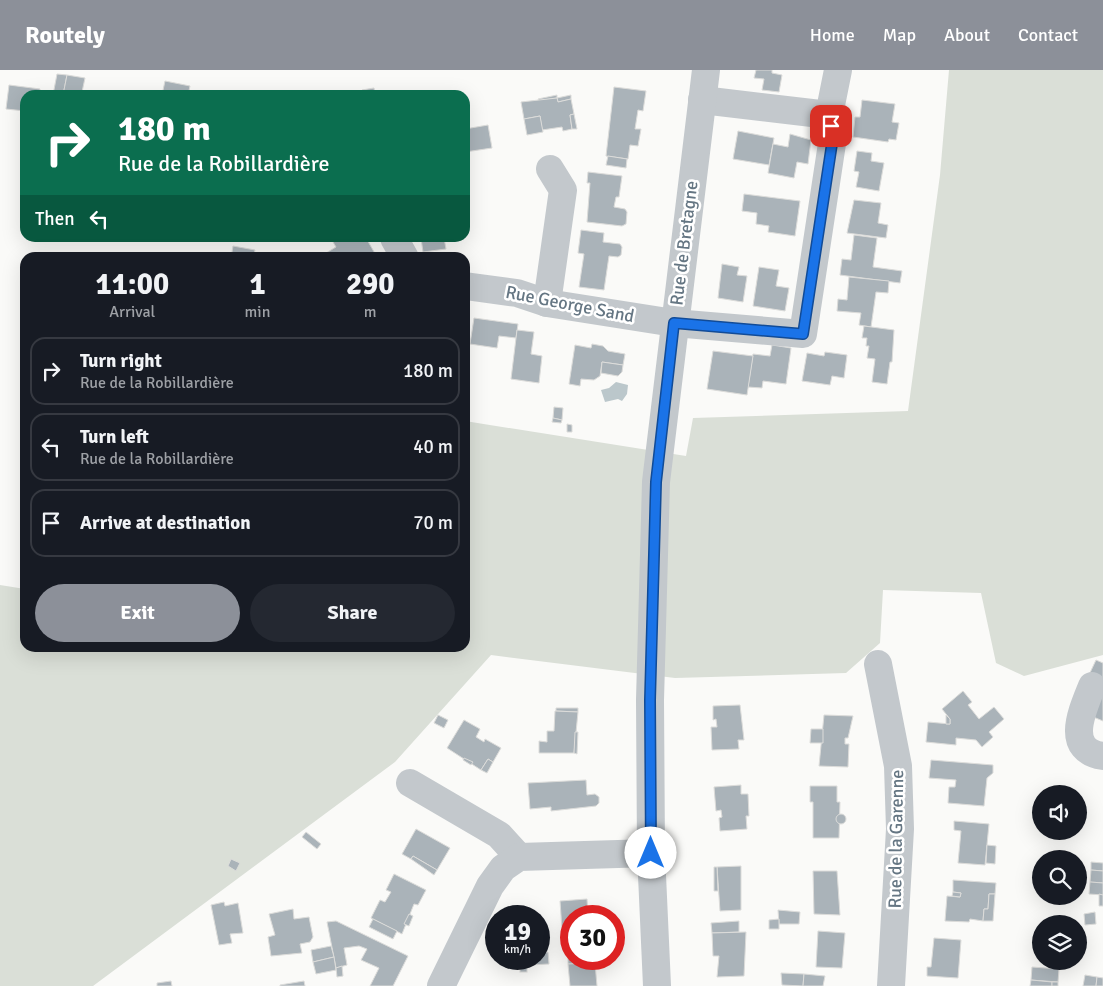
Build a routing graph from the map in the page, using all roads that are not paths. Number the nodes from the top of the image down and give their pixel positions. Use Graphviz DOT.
graph roads {
  1 [pos="706,70"];
  2 [pos="838,70"];
  3 [pos="702,100"];
  4 [pos="829,115"];
  5 [pos="550,169"];
  6 [pos="470,287"];
  7 [pos="547,303"];
  8 [pos="674,323"];
  9 [pos="878,664"];
  10 [pos="1092,686"];
  11 [pos="1103,756"];
  12 [pos="410,783"];
  13 [pos="651,853"];
  14 [pos="519,857"];
  15 [pos="441,986"];
  16 [pos="657,986"];
  17 [pos="891,986"];
  1 -- 3 [label="street, Rue de Bretagne"];
  2 -- 4 [label="street"];
  3 -- 4 [label="street"];
  3 -- 8 [label="street, Rue de Bretagne"];
  4 -- 8 [label="street, Rue George Sand"];
  5 -- 7 [label="street"];
  6 -- 7 [label="street, Rue George Sand"];
  7 -- 8 [label="street, Rue George Sand"];
  8 -- 13 [label="street, Rue de Bretagne"];
  9 -- 17 [label="street, Rue de la Garenne"];
  10 -- 11 [label="street"];
  12 -- 14 [label="street"];
  13 -- 14 [label="street"];
  13 -- 16 [label="street, Rue de Bretagne"];
  14 -- 15 [label="street"];
}
